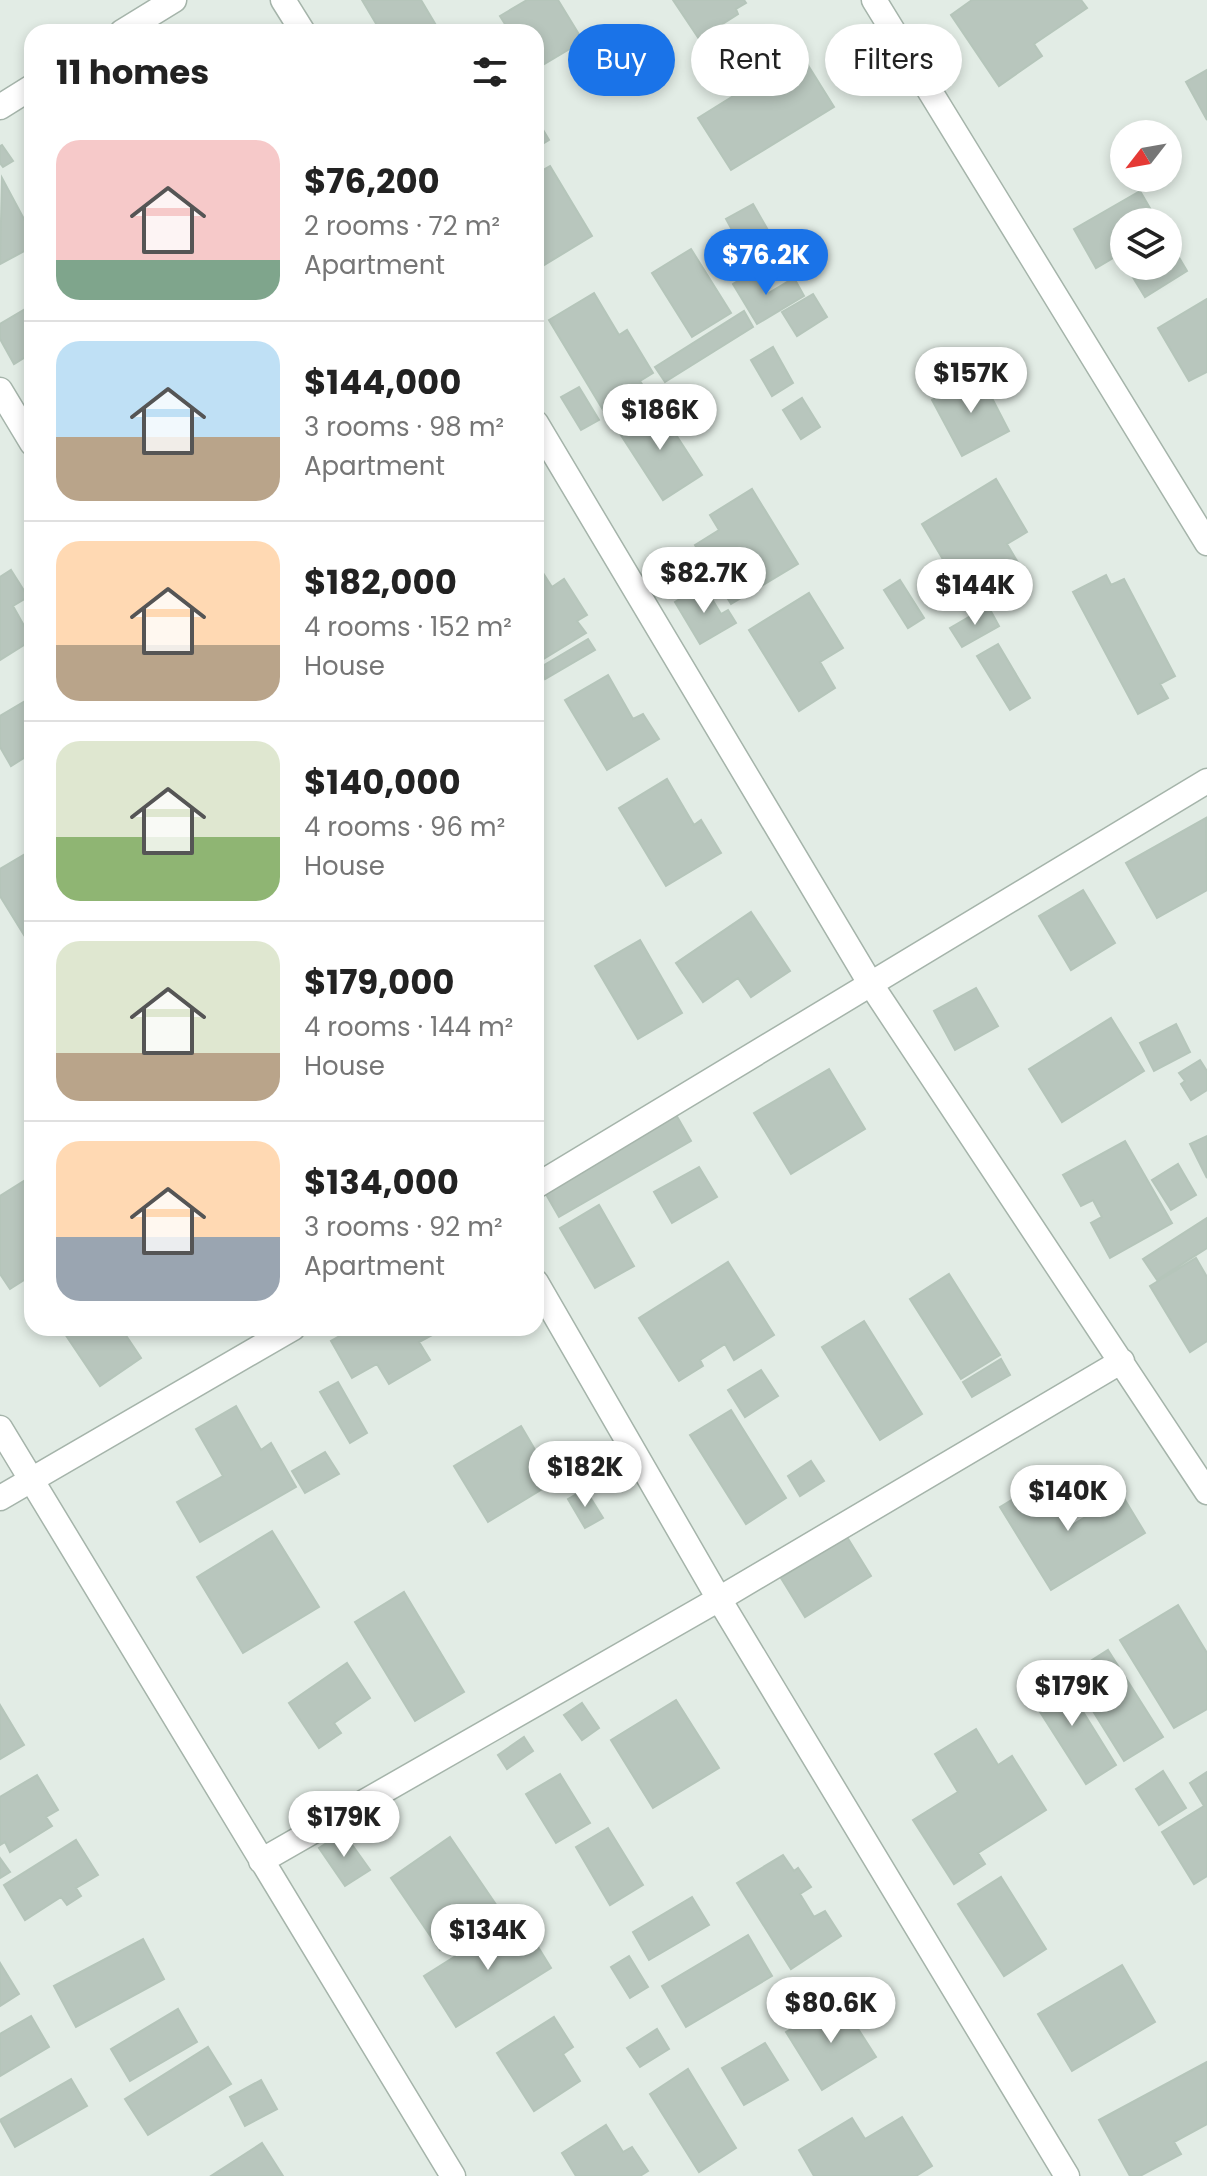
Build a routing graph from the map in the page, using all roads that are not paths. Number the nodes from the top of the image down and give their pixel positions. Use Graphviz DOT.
graph roads {
  1 [pos="174,0"];
  2 [pos="283,0"];
  3 [pos="874,0"];
  4 [pos="135,24"];
  5 [pos="298,24"];
  6 [pos="24,92"];
  7 [pos="0,107"];
  8 [pos="0,390"];
  9 [pos="24,430"];
  10 [pos="544,436"];
  11 [pos="1207,543"];
  12 [pos="1207,781"];
  13 [pos="870,983"];
  14 [pos="544,1181"];
  15 [pos="544,1296"];
  16 [pos="279,1336"];
  17 [pos="1122,1361"];
  18 [pos="0,1428"];
  19 [pos="32,1479"];
  20 [pos="1207,1492"];
  21 [pos="0,1498"];
  22 [pos="719,1599"];
  23 [pos="261,1861"];
  24 [pos="452,2176"];
  25 [pos="1067,2176"];
  1 -- 4 [label="street"];
  2 -- 5 [label="street"];
  3 -- 11 [label="street"];
  6 -- 7 [label="street"];
  8 -- 9 [label="street"];
  10 -- 13 [label="street"];
  12 -- 13 [label="street"];
  13 -- 14 [label="street"];
  13 -- 17 [label="street"];
  15 -- 22 [label="street"];
  16 -- 19 [label="street"];
  17 -- 20 [label="street"];
  17 -- 22 [label="street"];
  18 -- 19 [label="street"];
  19 -- 21 [label="street"];
  19 -- 23 [label="street"];
  22 -- 23 [label="street"];
  22 -- 25 [label="street"];
  23 -- 24 [label="street"];
}
